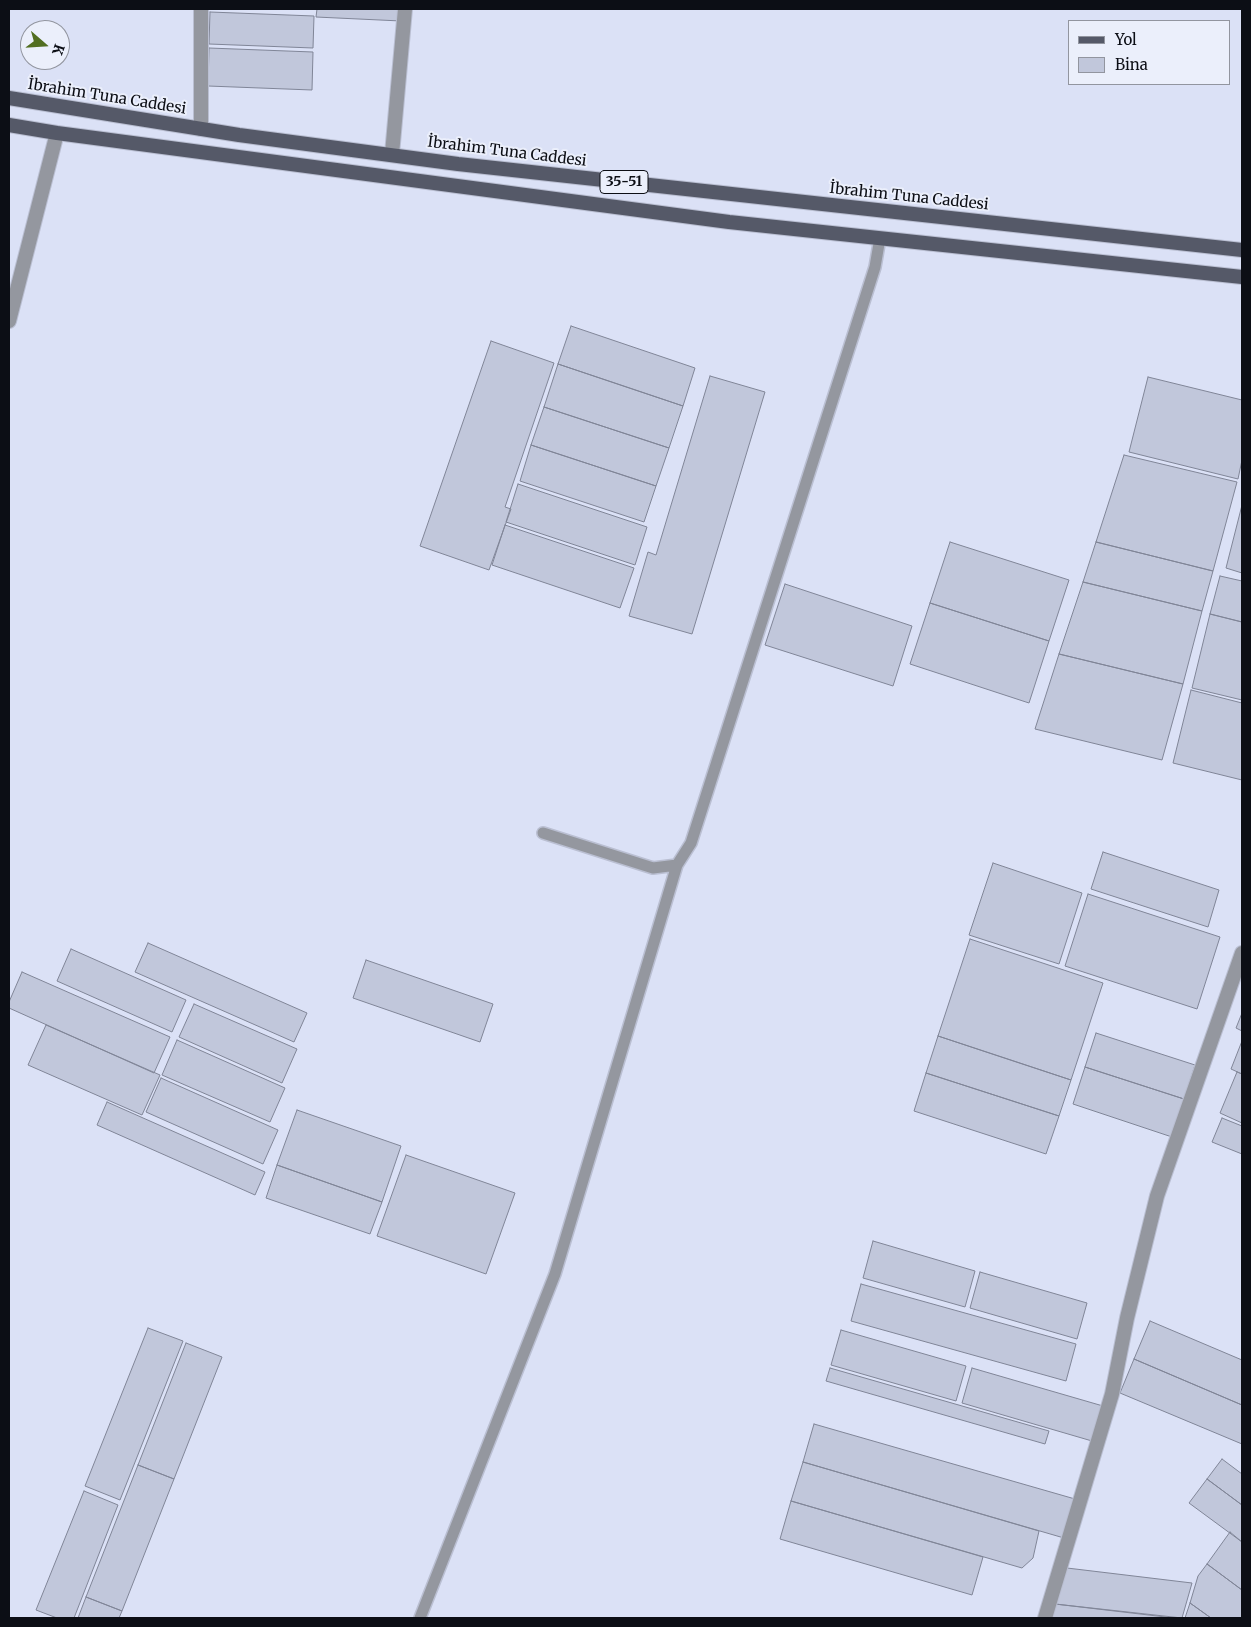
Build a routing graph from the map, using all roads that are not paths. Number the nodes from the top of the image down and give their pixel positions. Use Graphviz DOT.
graph roads {
  1 [pos="200,9"];
  2 [pos="405,9"];
  3 [pos="9,98"];
  4 [pos="9,125"];
  5 [pos="200,129"];
  6 [pos="58,134"];
  7 [pos="392,154"];
  8 [pos="880,238"];
  9 [pos="1242,250"];
  10 [pos="1242,277"];
  11 [pos="9,321"];
  12 [pos="543,834"];
  13 [pos="677,865"];
  14 [pos="1242,953"];
  15 [pos="420,1618"];
  16 [pos="1045,1618"];
  1 -- 5 [label="street"];
  2 -- 7 [label="street"];
  3 -- 5 [label="main road, İbrahim Tuna Caddesi / 35-51"];
  4 -- 6 [label="main road, 35-51"];
  5 -- 7 [label="main road, İbrahim Tuna Caddesi / 35-51"];
  6 -- 8 [label="main road, 35-51"];
  6 -- 11 [label="street"];
  7 -- 9 [label="main road, İbrahim Tuna Caddesi / 35-51"];
  8 -- 10 [label="main road, 35-51"];
  8 -- 13 [label="street"];
  12 -- 13 [label="street"];
  13 -- 15 [label="street"];
  14 -- 16 [label="street"];
}
